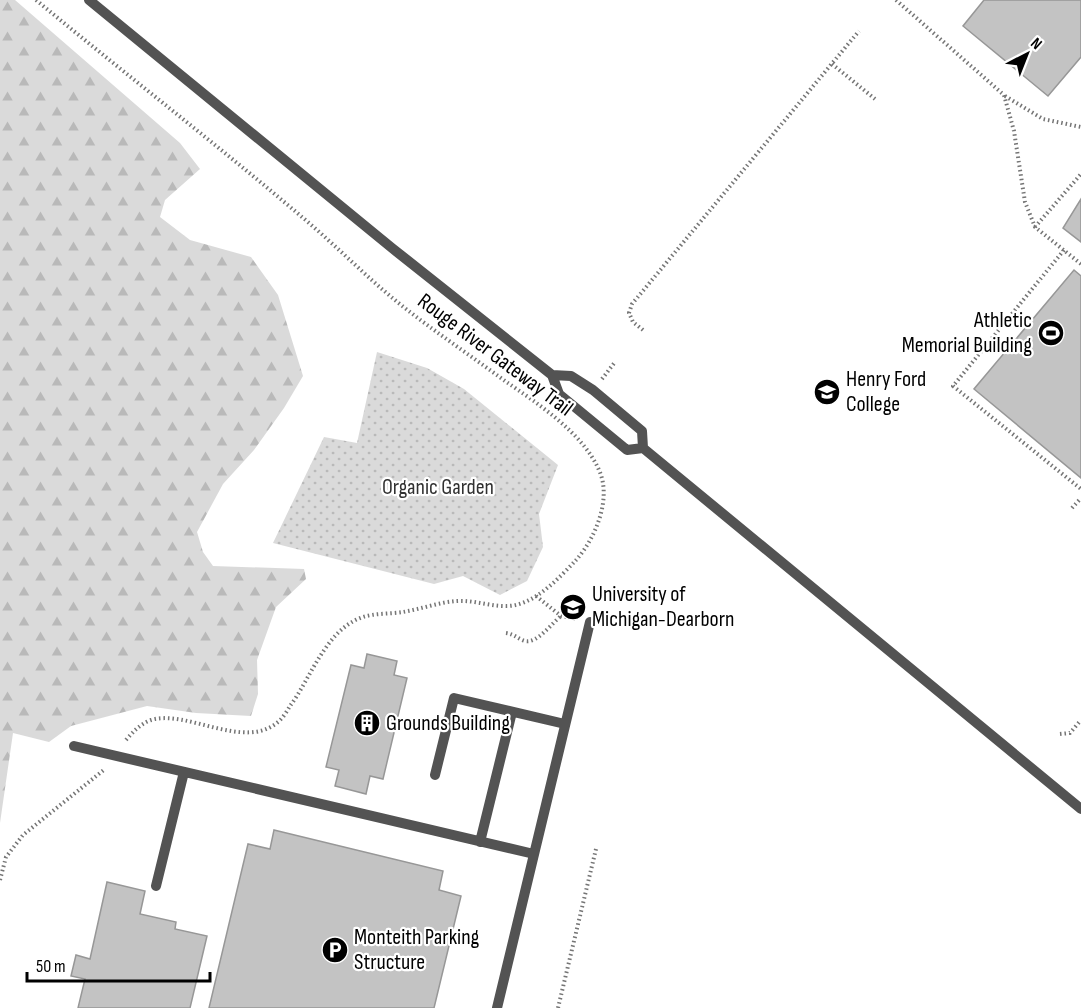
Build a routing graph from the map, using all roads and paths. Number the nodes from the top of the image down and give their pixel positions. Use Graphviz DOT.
graph roads {
  1 [pos="36,0"];
  2 [pos="89,0"];
  3 [pos="896,0"];
  4 [pos="859,31"];
  5 [pos="832,64"];
  6 [pos="1004,95"];
  7 [pos="875,99"];
  8 [pos="1081,127"];
  9 [pos="1081,174"];
  10 [pos="1035,227"];
  11 [pos="1064,250"];
  12 [pos="1081,264"];
  13 [pos="643,330"];
  14 [pos="615,362"];
  15 [pos="552,375"];
  16 [pos="599,384"];
  17 [pos="643,448"];
  18 [pos="1081,489"];
  19 [pos="1081,498"];
  20 [pos="1072,508"];
  21 [pos="536,596"];
  22 [pos="561,616"];
  23 [pos="590,622"];
  24 [pos="506,633"];
  25 [pos="512,712"];
  26 [pos="1081,720"];
  27 [pos="565,724"];
  28 [pos="1059,734"];
  29 [pos="74,746"];
  30 [pos="114,756"];
  31 [pos="184,772"];
  32 [pos="435,775"];
  33 [pos="1081,809"];
  34 [pos="480,842"];
  35 [pos="596,849"];
  36 [pos="534,854"];
  37 [pos="0,880"];
  38 [pos="156,886"];
  39 [pos="497,1008"];
  40 [pos="558,1008"];
  1 -- 21 [label="path, Rouge River Gateway Trail"];
  2 -- 15 [label="lane"];
  3 -- 6 [label="path"];
  4 -- 5 [label="path"];
  5 -- 7 [label="path"];
  5 -- 13 [label="path"];
  6 -- 8 [label="path"];
  6 -- 10 [label="path"];
  9 -- 10 [label="path"];
  10 -- 11 [label="path"];
  11 -- 12 [label="path"];
  11 -- 18 [label="path"];
  14 -- 16 [label="path"];
  15 -- 17 [label="lane"];
  15 -- 17 [label="lane"];
  17 -- 33 [label="lane"];
  19 -- 20 [label="path"];
  21 -- 22 [label="path"];
  21 -- 30 [label="path, Rouge River Gateway Trail"];
  22 -- 23 [label="path"];
  22 -- 24 [label="path"];
  23 -- 27 [label="lane"];
  25 -- 27 [label="lane"];
  25 -- 32 [label="lane"];
  25 -- 34 [label="lane"];
  26 -- 28 [label="path"];
  27 -- 36 [label="lane"];
  29 -- 30 [label="lane"];
  30 -- 31 [label="lane"];
  30 -- 37 [label="path, Rouge River Gateway Trail"];
  31 -- 34 [label="lane"];
  31 -- 38 [label="lane"];
  34 -- 36 [label="lane"];
  35 -- 40 [label="path"];
  36 -- 39 [label="lane"];
}
